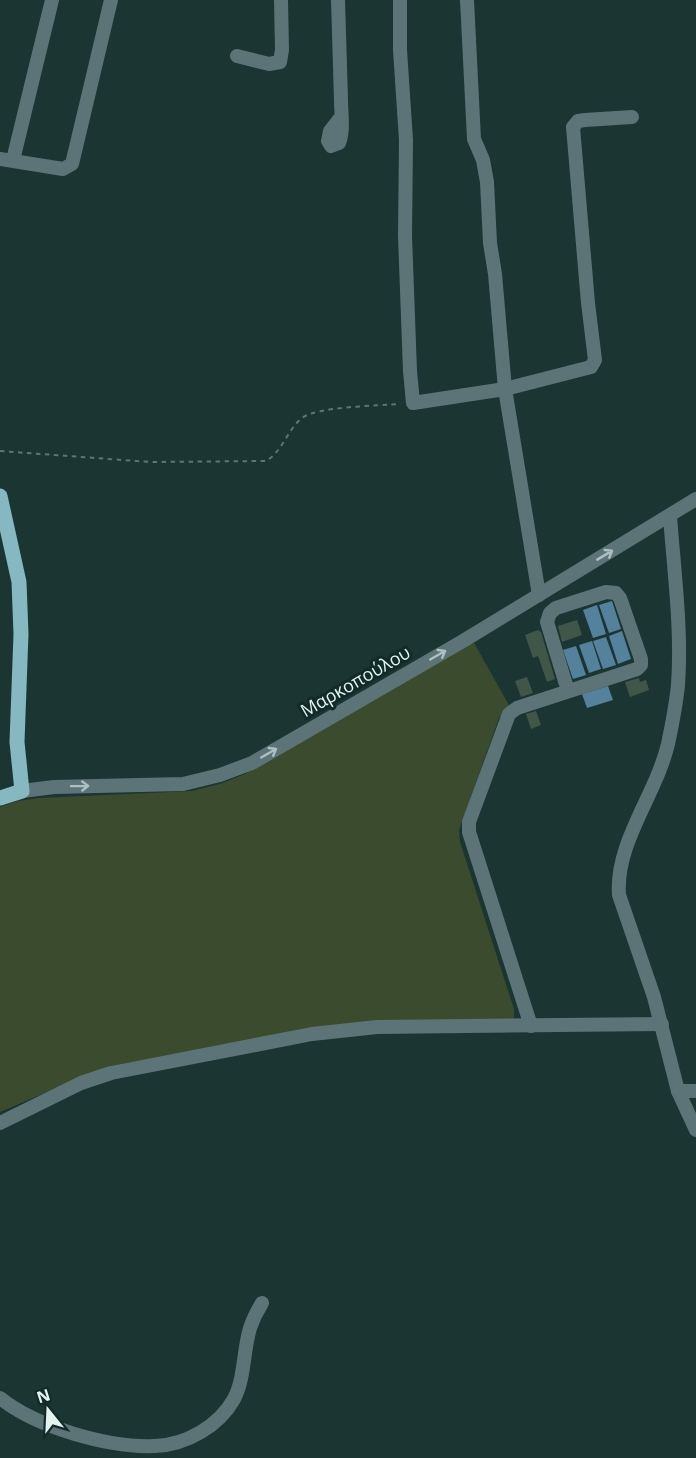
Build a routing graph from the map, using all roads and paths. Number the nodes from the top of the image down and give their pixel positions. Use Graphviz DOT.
graph roads {
  1 [pos="52,0"];
  2 [pos="111,0"];
  3 [pos="281,0"];
  4 [pos="338,0"];
  5 [pos="400,0"];
  6 [pos="467,0"];
  7 [pos="237,56"];
  8 [pos="341,117"];
  9 [pos="632,117"];
  10 [pos="6,160"];
  11 [pos="505,389"];
  12 [pos="413,403"];
  13 [pos="0,451"];
  14 [pos="0,496"];
  15 [pos="696,499"];
  16 [pos="670,516"];
  17 [pos="539,595"];
  18 [pos="568,691"];
  19 [pos="22,790"];
  20 [pos="0,798"];
  21 [pos="662,1024"];
  22 [pos="531,1026"];
  23 [pos="678,1091"];
  24 [pos="696,1091"];
  25 [pos="0,1123"];
  26 [pos="696,1130"];
  27 [pos="262,1303"];
  28 [pos="0,1398"];
  1 -- 10 [label="street"];
  2 -- 10 [label="street"];
  3 -- 7 [label="street"];
  4 -- 8 [label="street"];
  5 -- 12 [label="street"];
  6 -- 11 [label="street"];
  9 -- 11 [label="street"];
  11 -- 12 [label="street"];
  11 -- 17 [label="street"];
  12 -- 13 [label="path"];
  14 -- 19 [label="main road"];
  15 -- 16 [label="street, Μαρκοπούλου"];
  17 -- 16 [label="street, Μαρκοπούλου, one-way"];
  16 -- 21 [label="street"];
  19 -- 17 [label="street, Μαρκοπούλου, one-way"];
  18 -- 18 [label="street"];
  18 -- 22 [label="street"];
  19 -- 20 [label="main road, Μαρκοπούλου"];
  21 -- 22 [label="street"];
  21 -- 23 [label="street"];
  22 -- 25 [label="street"];
  23 -- 24 [label="street"];
  23 -- 26 [label="street"];
  27 -- 28 [label="street"];
}
